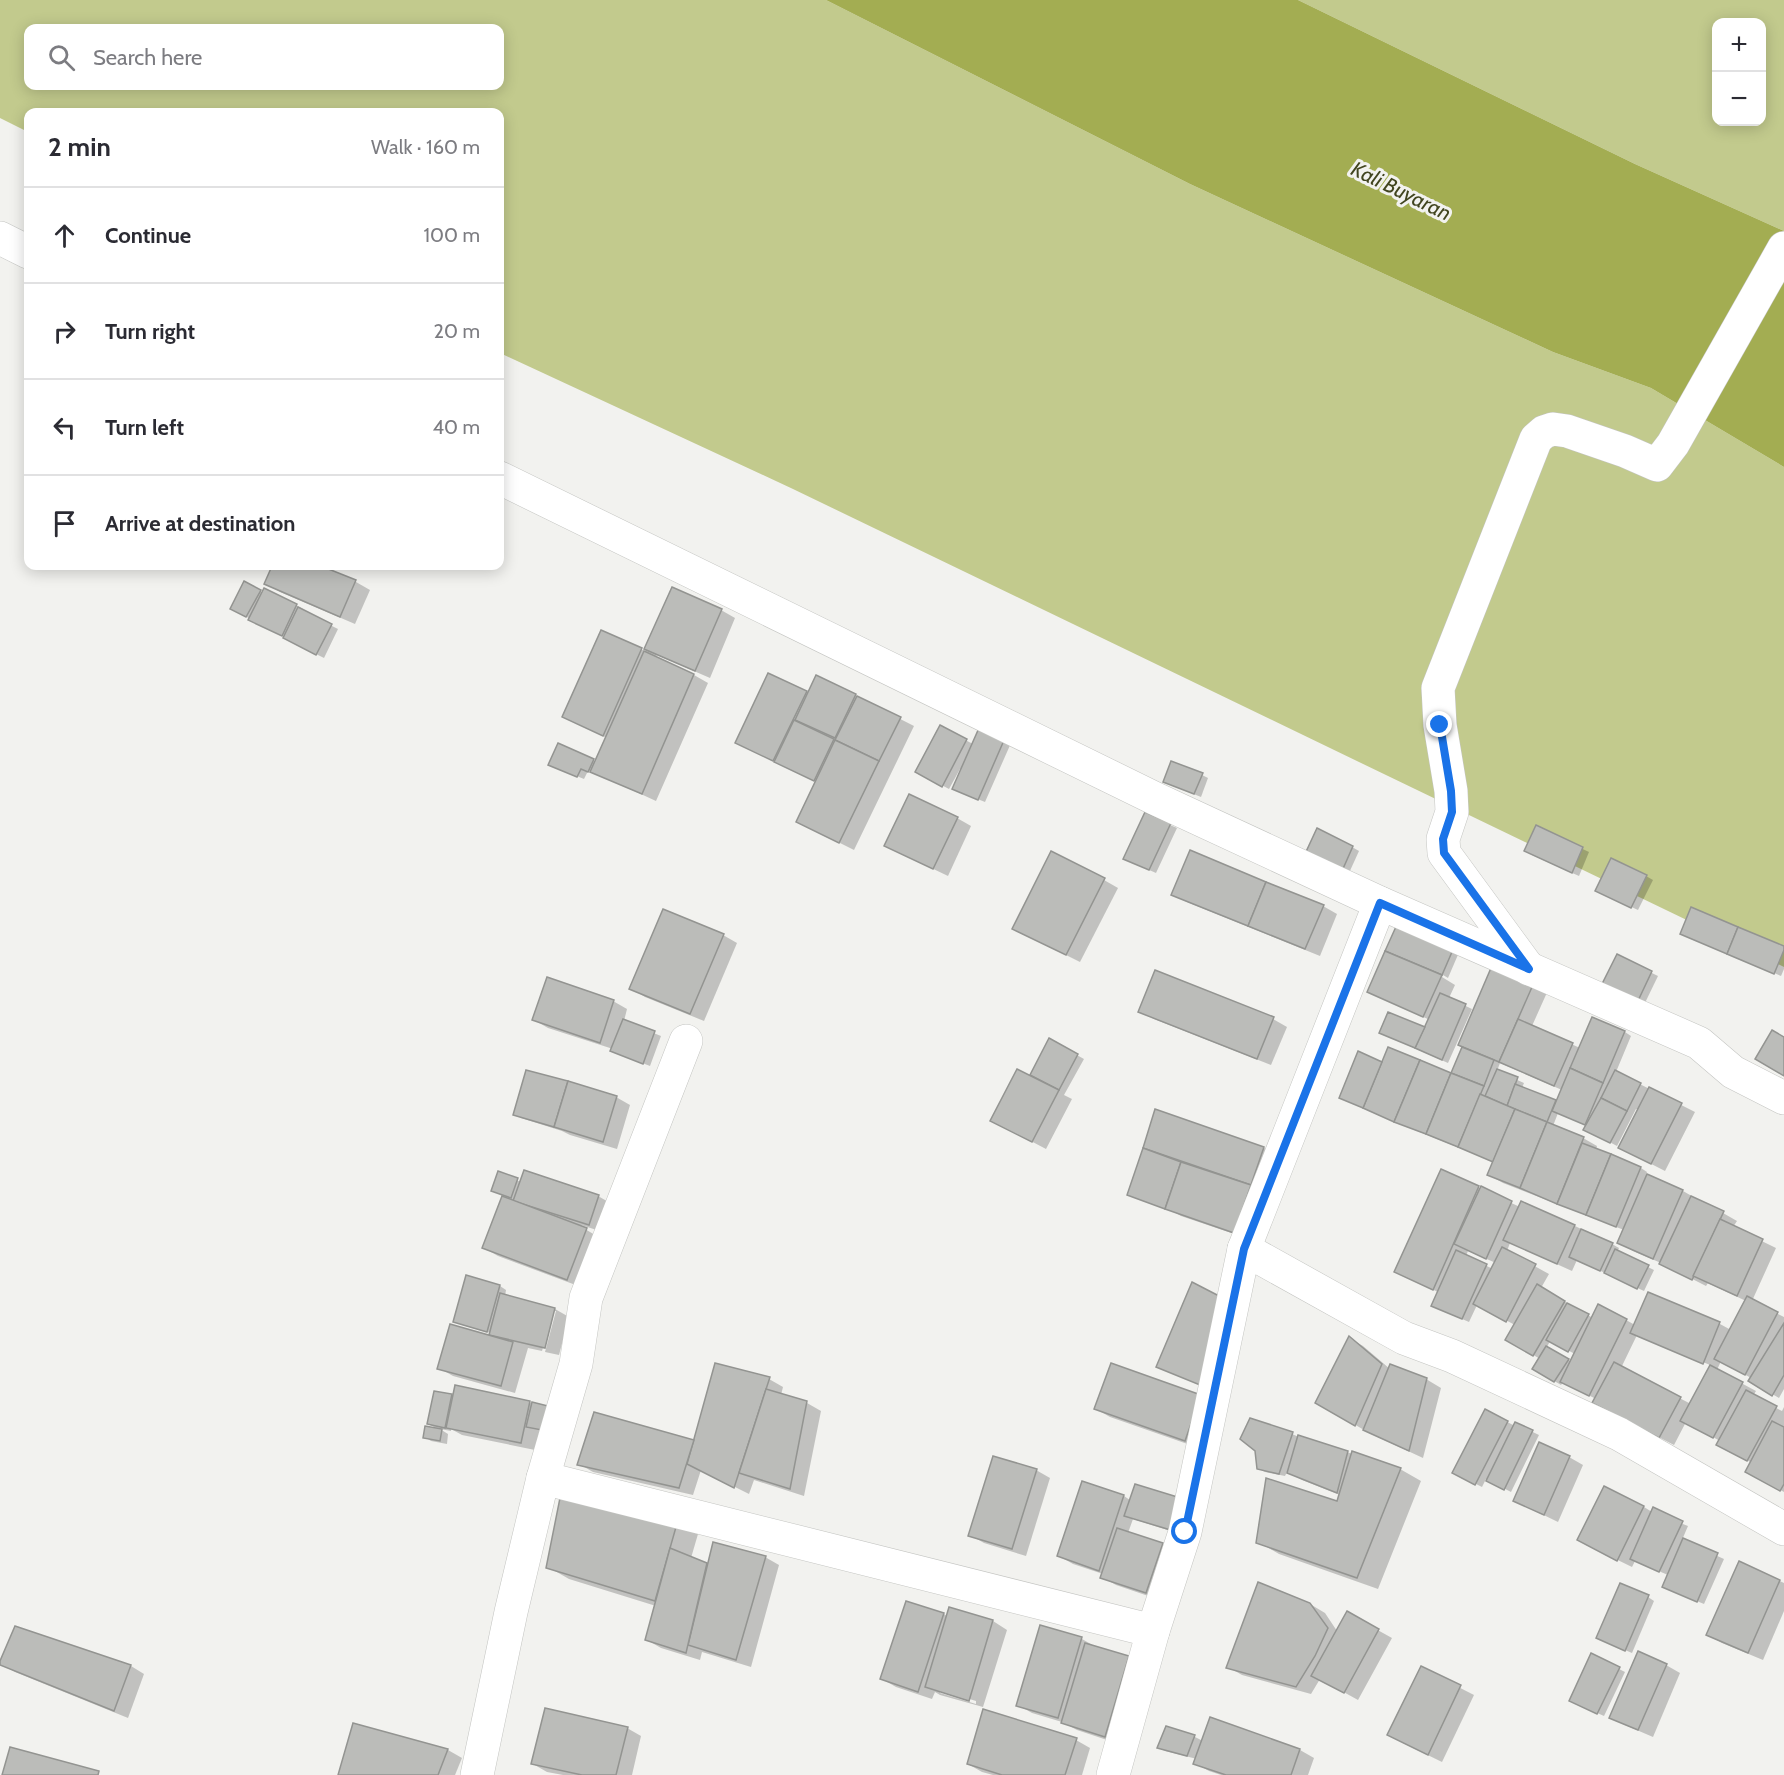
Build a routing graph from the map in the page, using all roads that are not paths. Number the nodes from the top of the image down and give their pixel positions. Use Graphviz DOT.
graph roads {
  1 [pos="0,238"];
  2 [pos="1784,248"];
  3 [pos="24,250"];
  4 [pos="504,480"];
  5 [pos="1380,903"];
  6 [pos="1529,969"];
  7 [pos="686,1041"];
  8 [pos="1784,1098"];
  9 [pos="1244,1249"];
  10 [pos="543,1478"];
  11 [pos="1784,1529"];
  12 [pos="1153,1631"];
  13 [pos="477,1775"];
  14 [pos="1113,1775"];
  1 -- 3 [label="street"];
  2 -- 6 [label="street"];
  4 -- 5 [label="street"];
  5 -- 6 [label="street"];
  5 -- 9 [label="street"];
  6 -- 8 [label="street"];
  7 -- 10 [label="street"];
  9 -- 11 [label="street"];
  9 -- 12 [label="street"];
  10 -- 12 [label="street"];
  10 -- 13 [label="street"];
  12 -- 14 [label="street"];
}
